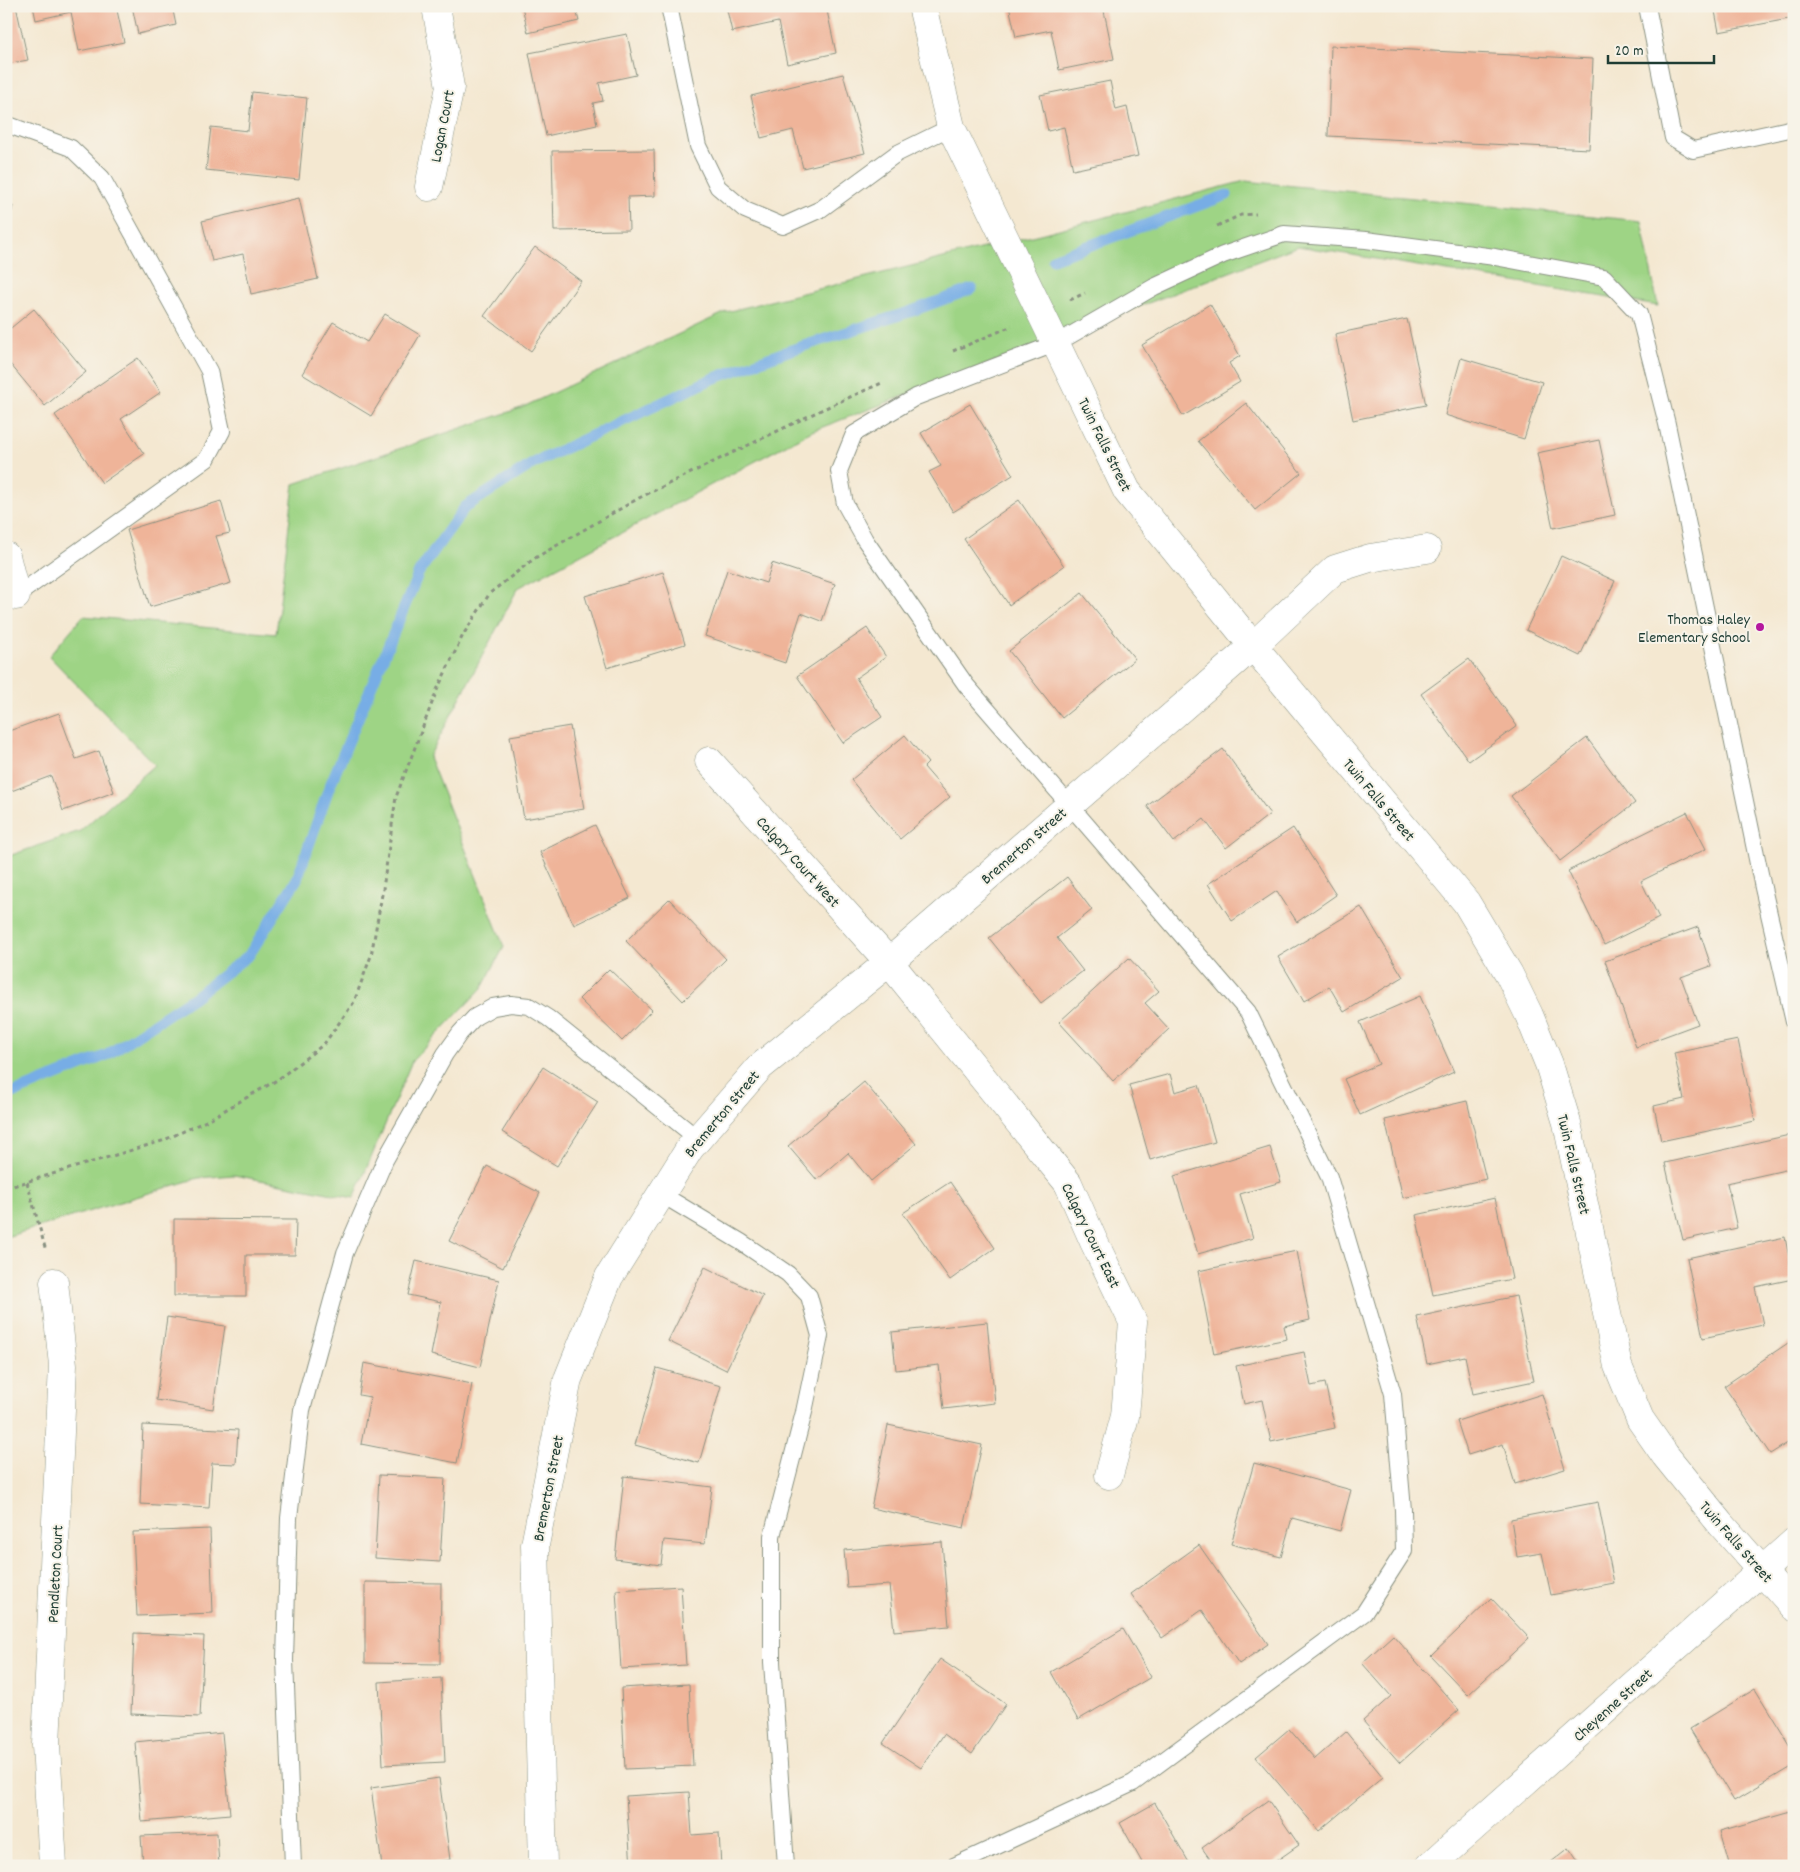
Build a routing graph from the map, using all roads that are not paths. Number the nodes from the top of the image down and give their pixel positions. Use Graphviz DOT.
graph roads {
  1 [pos="436,6"];
  2 [pos="669,6"];
  3 [pos="922,6"];
  4 [pos="1647,6"];
  5 [pos="6,124"];
  6 [pos="951,127"];
  7 [pos="1794,128"];
  8 [pos="429,188"];
  9 [pos="1057,343"];
  10 [pos="1427,549"];
  11 [pos="6,556"];
  12 [pos="11,597"];
  13 [pos="1253,646"];
  14 [pos="709,761"];
  15 [pos="1070,805"];
  16 [pos="889,962"];
  17 [pos="1794,1022"];
  18 [pos="698,1139"];
  19 [pos="661,1194"];
  20 [pos="54,1282"];
  21 [pos="1109,1475"];
  22 [pos="1794,1542"];
  23 [pos="1762,1571"];
  24 [pos="1794,1607"];
  25 [pos="53,1866"];
  26 [pos="293,1866"];
  27 [pos="543,1866"];
  28 [pos="786,1866"];
  29 [pos="954,1866"];
  30 [pos="1430,1866"];
  1 -- 8 [label="street, Logan Court"];
  2 -- 6 [label="lane"];
  3 -- 6 [label="street, Twin Falls Street"];
  4 -- 7 [label="lane"];
  5 -- 12 [label="lane"];
  6 -- 9 [label="street, Twin Falls Street"];
  9 -- 13 [label="street, Twin Falls Street"];
  9 -- 15 [label="lane"];
  9 -- 17 [label="lane"];
  10 -- 13 [label="street, Bremerton Street"];
  11 -- 12 [label="street"];
  13 -- 15 [label="street, Bremerton Street"];
  13 -- 23 [label="street, Twin Falls Street"];
  14 -- 16 [label="street, Calgary Court West"];
  15 -- 16 [label="street, Bremerton Street"];
  15 -- 29 [label="lane"];
  16 -- 18 [label="street, Bremerton Street"];
  16 -- 21 [label="street, Calgary Court East"];
  18 -- 19 [label="street, Bremerton Street"];
  18 -- 26 [label="lane"];
  19 -- 27 [label="street, Bremerton Street"];
  19 -- 28 [label="lane"];
  20 -- 25 [label="street, Pendleton Court"];
  22 -- 23 [label="street, Cheyenne Street"];
  23 -- 24 [label="street, Twin Falls Street"];
  23 -- 30 [label="street, Cheyenne Street"];
}
